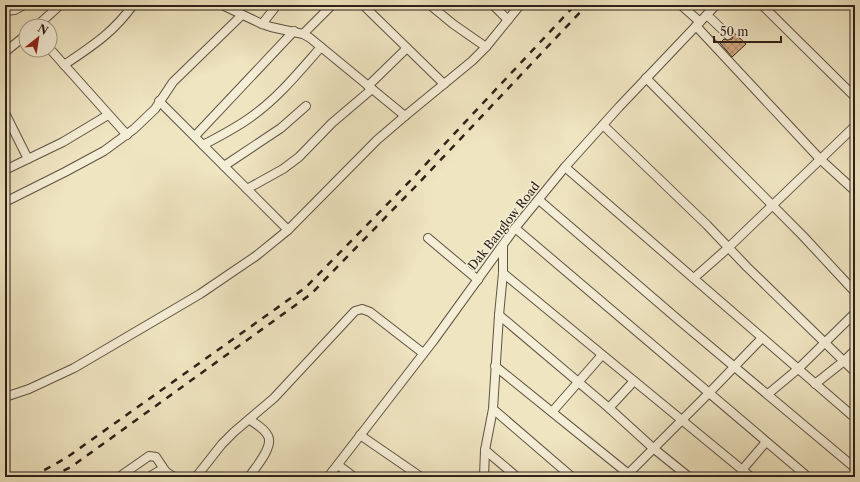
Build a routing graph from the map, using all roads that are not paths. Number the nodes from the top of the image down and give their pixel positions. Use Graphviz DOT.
graph roads {
  1 [pos="24,5"];
  2 [pos="60,5"];
  3 [pos="133,5"];
  4 [pos="222,5"];
  5 [pos="277,5"];
  6 [pos="332,5"];
  7 [pos="363,5"];
  8 [pos="430,5"];
  9 [pos="492,5"];
  10 [pos="520,5"];
  11 [pos="681,5"];
  12 [pos="716,5"];
  13 [pos="762,5"];
  14 [pos="5,11"];
  15 [pos="707,14"];
  16 [pos="242,15"];
  17 [pos="45,18"];
  18 [pos="508,20"];
  19 [pos="262,24"];
  20 [pos="698,24"];
  21 [pos="294,32"];
  22 [pos="303,34"];
  23 [pos="728,35"];
  24 [pos="18,41"];
  25 [pos="321,47"];
  26 [pos="486,47"];
  27 [pos="407,48"];
  28 [pos="5,52"];
  29 [pos="58,58"];
  30 [pos="64,65"];
  31 [pos="646,78"];
  32 [pos="444,84"];
  33 [pos="370,88"];
  34 [pos="855,97"];
  35 [pos="160,101"];
  36 [pos="306,106"];
  37 [pos="5,113"];
  38 [pos="108,115"];
  39 [pos="405,116"];
  40 [pos="603,125"];
  41 [pos="855,126"];
  42 [pos="127,135"];
  43 [pos="194,136"];
  44 [pos="203,145"];
  45 [pos="28,159"];
  46 [pos="820,159"];
  47 [pos="224,166"];
  48 [pos="565,167"];
  49 [pos="5,170"];
  50 [pos="247,189"];
  51 [pos="855,191"];
  52 [pos="539,200"];
  53 [pos="5,202"];
  54 [pos="772,205"];
  55 [pos="516,228"];
  56 [pos="288,230"];
  57 [pos="428,238"];
  58 [pos="503,245"];
  59 [pos="728,248"];
  60 [pos="503,273"];
  61 [pos="694,278"];
  62 [pos="478,280"];
  63 [pos="855,292"];
  64 [pos="855,313"];
  65 [pos="499,315"];
  66 [pos="762,338"];
  67 [pos="825,343"];
  68 [pos="855,350"];
  69 [pos="423,353"];
  70 [pos="602,355"];
  71 [pos="844,361"];
  72 [pos="495,366"];
  73 [pos="734,366"];
  74 [pos="798,369"];
  75 [pos="855,372"];
  76 [pos="634,381"];
  77 [pos="578,382"];
  78 [pos="816,384"];
  79 [pos="709,393"];
  80 [pos="768,394"];
  81 [pos="5,397"];
  82 [pos="609,408"];
  83 [pos="493,409"];
  84 [pos="552,412"];
  85 [pos="855,418"];
  86 [pos="250,420"];
  87 [pos="681,420"];
  88 [pos="360,435"];
  89 [pos="766,442"];
  90 [pos="653,448"];
  91 [pos="485,450"];
  92 [pos="338,465"];
  93 [pos="855,468"];
  94 [pos="166,472"];
  95 [pos="746,475"];
  96 [pos="628,476"];
  97 [pos="119,477"];
  98 [pos="150,477"];
  99 [pos="174,477"];
  100 [pos="196,477"];
  101 [pos="249,477"];
  102 [pos="328,477"];
  103 [pos="354,477"];
  104 [pos="420,477"];
  105 [pos="484,477"];
  106 [pos="517,477"];
  107 [pos="572,477"];
  108 [pos="689,477"];
  109 [pos="808,477"];
  1 -- 14 [label="street"];
  2 -- 17 [label="street"];
  3 -- 30 [label="street"];
  4 -- 16 [label="street"];
  5 -- 19 [label="street"];
  6 -- 22 [label="street"];
  7 -- 27 [label="street"];
  8 -- 26 [label="street"];
  9 -- 18 [label="street"];
  10 -- 18 [label="street"];
  11 -- 20 [label="street"];
  12 -- 15 [label="street, Dak Banglow Road"];
  13 -- 34 [label="street"];
  15 -- 20 [label="street, Dak Banglow Road"];
  15 -- 23 [label="street"];
  16 -- 19 [label="street"];
  16 -- 35 [label="street"];
  18 -- 26 [label="street"];
  19 -- 21 [label="street"];
  20 -- 31 [label="street, Dak Banglow Road"];
  20 -- 46 [label="street"];
  21 -- 22 [label="street"];
  21 -- 43 [label="street"];
  22 -- 25 [label="street"];
  24 -- 28 [label="street"];
  25 -- 33 [label="street"];
  25 -- 44 [label="street"];
  26 -- 32 [label="street"];
  27 -- 32 [label="street"];
  27 -- 33 [label="street"];
  29 -- 30 [label="street"];
  30 -- 38 [label="street"];
  31 -- 40 [label="street, Dak Banglow Road"];
  31 -- 54 [label="street"];
  32 -- 39 [label="street"];
  33 -- 39 [label="street"];
  33 -- 50 [label="street"];
  35 -- 42 [label="street"];
  35 -- 43 [label="street"];
  36 -- 47 [label="street"];
  37 -- 45 [label="street"];
  38 -- 42 [label="street"];
  38 -- 45 [label="street"];
  39 -- 56 [label="street"];
  40 -- 48 [label="street, Dak Banglow Road"];
  40 -- 59 [label="street"];
  41 -- 46 [label="street"];
  42 -- 53 [label="street"];
  43 -- 44 [label="street"];
  44 -- 47 [label="street"];
  45 -- 49 [label="street"];
  46 -- 51 [label="street"];
  46 -- 54 [label="street"];
  47 -- 50 [label="street"];
  48 -- 52 [label="street, Dak Banglow Road"];
  48 -- 61 [label="street"];
  50 -- 56 [label="street"];
  52 -- 55 [label="street, Dak Banglow Road"];
  52 -- 73 [label="street"];
  54 -- 59 [label="street"];
  54 -- 63 [label="street"];
  55 -- 58 [label="street, Dak Banglow Road"];
  55 -- 79 [label="street"];
  56 -- 81 [label="street"];
  57 -- 62 [label="street"];
  58 -- 60 [label="street"];
  58 -- 62 [label="street, Dak Banglow Road"];
  59 -- 61 [label="street"];
  59 -- 67 [label="street"];
  60 -- 65 [label="street"];
  60 -- 70 [label="street"];
  61 -- 66 [label="street"];
  62 -- 69 [label="street, Dak Banglow Road"];
  64 -- 67 [label="street"];
  65 -- 72 [label="street"];
  65 -- 77 [label="street"];
  66 -- 73 [label="street"];
  66 -- 74 [label="street"];
  67 -- 71 [label="street"];
  67 -- 74 [label="street"];
  68 -- 71 [label="street"];
  69 -- 86 [label="street"];
  69 -- 88 [label="street, Dak Banglow Road"];
  70 -- 76 [label="street"];
  70 -- 77 [label="street"];
  71 -- 75 [label="street"];
  71 -- 78 [label="street"];
  72 -- 83 [label="street"];
  72 -- 84 [label="street"];
  73 -- 79 [label="street"];
  73 -- 80 [label="street"];
  74 -- 78 [label="street"];
  74 -- 80 [label="street"];
  76 -- 82 [label="street"];
  76 -- 87 [label="street"];
  77 -- 82 [label="street"];
  77 -- 84 [label="street"];
  78 -- 85 [label="street"];
  79 -- 87 [label="street"];
  79 -- 89 [label="street"];
  80 -- 93 [label="street"];
  82 -- 90 [label="street"];
  83 -- 91 [label="street"];
  83 -- 107 [label="street"];
  84 -- 96 [label="street"];
  86 -- 100 [label="street"];
  86 -- 101 [label="street"];
  87 -- 90 [label="street"];
  87 -- 95 [label="street"];
  88 -- 92 [label="street, Dak Banglow Road"];
  88 -- 104 [label="street"];
  89 -- 95 [label="street"];
  89 -- 109 [label="street"];
  90 -- 96 [label="street"];
  90 -- 108 [label="street"];
  91 -- 105 [label="street"];
  91 -- 106 [label="street"];
  92 -- 102 [label="street, Dak Banglow Road"];
  92 -- 103 [label="street"];
  94 -- 97 [label="street"];
  94 -- 98 [label="street"];
  94 -- 99 [label="street"];
}
